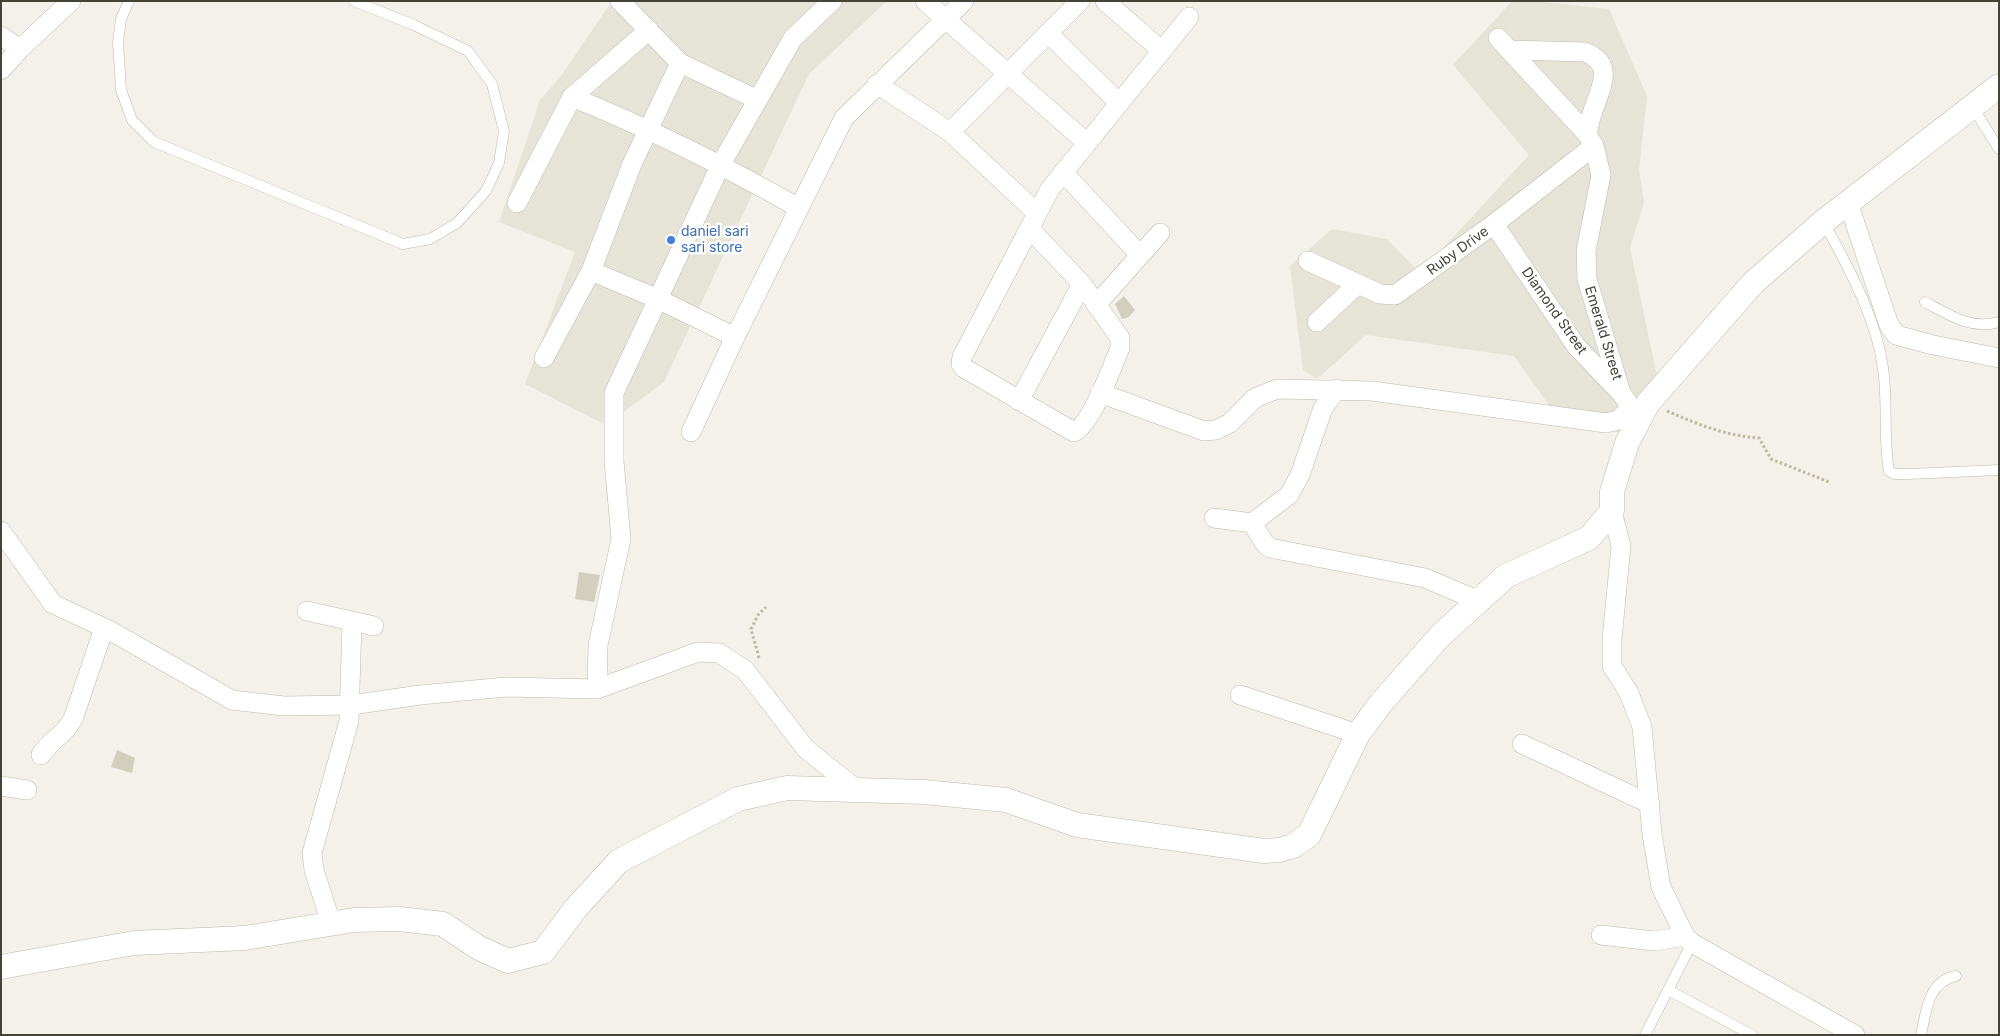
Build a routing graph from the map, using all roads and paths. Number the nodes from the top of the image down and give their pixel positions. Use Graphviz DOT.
graph roads {
  1 [pos="71,1"];
  2 [pos="129,1"];
  3 [pos="354,1"];
  4 [pos="620,1"];
  5 [pos="832,1"];
  6 [pos="925,1"];
  7 [pos="964,1"];
  8 [pos="1080,1"];
  9 [pos="1105,1"];
  10 [pos="1189,18"];
  11 [pos="946,19"];
  12 [pos="649,30"];
  13 [pos="1048,33"];
  14 [pos="1,36"];
  15 [pos="20,49"];
  16 [pos="1162,51"];
  17 [pos="680,63"];
  18 [pos="1,70"];
  19 [pos="1007,73"];
  20 [pos="877,84"];
  21 [pos="1999,86"];
  22 [pos="572,97"];
  23 [pos="758,100"];
  24 [pos="1119,103"];
  25 [pos="1971,105"];
  26 [pos="648,128"];
  27 [pos="950,132"];
  28 [pos="1591,140"];
  29 [pos="1087,143"];
  30 [pos="1999,149"];
  31 [pos="721,164"];
  32 [pos="1063,172"];
  33 [pos="1848,202"];
  34 [pos="517,203"];
  35 [pos="798,208"];
  36 [pos="1033,221"];
  37 [pos="1823,222"];
  38 [pos="1494,224"];
  39 [pos="1160,233"];
  40 [pos="1139,254"];
  41 [pos="1308,260"];
  42 [pos="591,271"];
  43 [pos="1082,284"];
  44 [pos="1358,284"];
  45 [pos="658,299"];
  46 [pos="1925,302"];
  47 [pos="1096,305"];
  48 [pos="1317,322"];
  49 [pos="1999,322"];
  50 [pos="735,337"];
  51 [pos="544,358"];
  52 [pos="1999,358"];
  53 [pos="1337,389"];
  54 [pos="1100,393"];
  55 [pos="1019,401"];
  56 [pos="1635,406"];
  57 [pos="691,432"];
  58 [pos="1999,470"];
  59 [pos="1829,482"];
  60 [pos="1612,511"];
  61 [pos="1214,518"];
  62 [pos="1252,523"];
  63 [pos="1,531"];
  64 [pos="1478,601"];
  65 [pos="766,607"];
  66 [pos="306,611"];
  67 [pos="352,621"];
  68 [pos="374,626"];
  69 [pos="104,628"];
  70 [pos="761,667"];
  71 [pos="596,688"];
  72 [pos="1240,695"];
  73 [pos="351,705"];
  74 [pos="1358,734"];
  75 [pos="1522,744"];
  76 [pos="41,755"];
  77 [pos="1,786"];
  78 [pos="27,790"];
  79 [pos="857,790"];
  80 [pos="1650,804"];
  81 [pos="331,923"];
  82 [pos="1601,935"];
  83 [pos="1689,939"];
  84 [pos="1,968"];
  85 [pos="1956,976"];
  86 [pos="1670,991"];
  87 [pos="1645,1035"];
  88 [pos="1752,1035"];
  89 [pos="1855,1035"];
  90 [pos="1921,1035"];
  1 -- 15 [label="street"];
  2 -- 3 [label="lane"];
  4 -- 12 [label="street"];
  5 -- 23 [label="street"];
  6 -- 11 [label="street"];
  7 -- 11 [label="street"];
  8 -- 13 [label="street"];
  9 -- 16 [label="street"];
  10 -- 16 [label="street"];
  11 -- 19 [label="street"];
  11 -- 20 [label="street"];
  12 -- 17 [label="street"];
  12 -- 22 [label="street"];
  13 -- 19 [label="street"];
  13 -- 24 [label="street"];
  14 -- 15 [label="street"];
  15 -- 18 [label="street"];
  16 -- 24 [label="street"];
  17 -- 23 [label="street"];
  17 -- 26 [label="street"];
  19 -- 27 [label="street"];
  19 -- 29 [label="street"];
  20 -- 27 [label="street"];
  20 -- 35 [label="street"];
  21 -- 25 [label="street"];
  22 -- 26 [label="street"];
  22 -- 34 [label="street"];
  23 -- 31 [label="street"];
  24 -- 29 [label="street"];
  25 -- 30 [label="lane"];
  25 -- 33 [label="street"];
  26 -- 31 [label="street"];
  26 -- 42 [label="street"];
  27 -- 36 [label="street"];
  28 -- 28 [label="street, Emerald Street"];
  28 -- 38 [label="street, Ruby Drive"];
  28 -- 56 [label="street, Emerald Street"];
  29 -- 32 [label="street"];
  31 -- 35 [label="street"];
  31 -- 45 [label="street"];
  32 -- 36 [label="street"];
  32 -- 40 [label="street"];
  33 -- 37 [label="street"];
  33 -- 52 [label="street"];
  35 -- 50 [label="street"];
  36 -- 43 [label="street"];
  36 -- 55 [label="street"];
  37 -- 56 [label="street"];
  37 -- 58 [label="lane"];
  38 -- 44 [label="street, Ruby Drive"];
  38 -- 56 [label="street, Diamond Street"];
  39 -- 40 [label="street"];
  40 -- 47 [label="street"];
  41 -- 44 [label="street, Ruby Drive"];
  42 -- 45 [label="street"];
  42 -- 51 [label="street"];
  43 -- 47 [label="street"];
  43 -- 55 [label="street"];
  44 -- 48 [label="street"];
  45 -- 50 [label="street"];
  45 -- 71 [label="street"];
  46 -- 49 [label="lane"];
  47 -- 54 [label="street"];
  50 -- 57 [label="street"];
  53 -- 54 [label="street"];
  53 -- 56 [label="street"];
  53 -- 62 [label="street"];
  54 -- 55 [label="street"];
  56 -- 59 [label="path"];
  56 -- 60 [label="street"];
  60 -- 64 [label="street"];
  60 -- 80 [label="street"];
  61 -- 62 [label="street"];
  62 -- 64 [label="street"];
  63 -- 69 [label="street"];
  64 -- 74 [label="street"];
  65 -- 70 [label="path"];
  66 -- 67 [label="street"];
  67 -- 68 [label="street"];
  67 -- 73 [label="street"];
  69 -- 73 [label="street"];
  69 -- 76 [label="street"];
  71 -- 73 [label="street"];
  71 -- 79 [label="street"];
  72 -- 74 [label="street"];
  73 -- 81 [label="street"];
  74 -- 79 [label="street"];
  75 -- 80 [label="street"];
  77 -- 78 [label="street"];
  79 -- 81 [label="street"];
  80 -- 83 [label="street"];
  81 -- 84 [label="street"];
  82 -- 83 [label="street"];
  83 -- 86 [label="lane"];
  83 -- 89 [label="street"];
  85 -- 90 [label="lane"];
  86 -- 87 [label="lane"];
  86 -- 88 [label="lane"];
}
